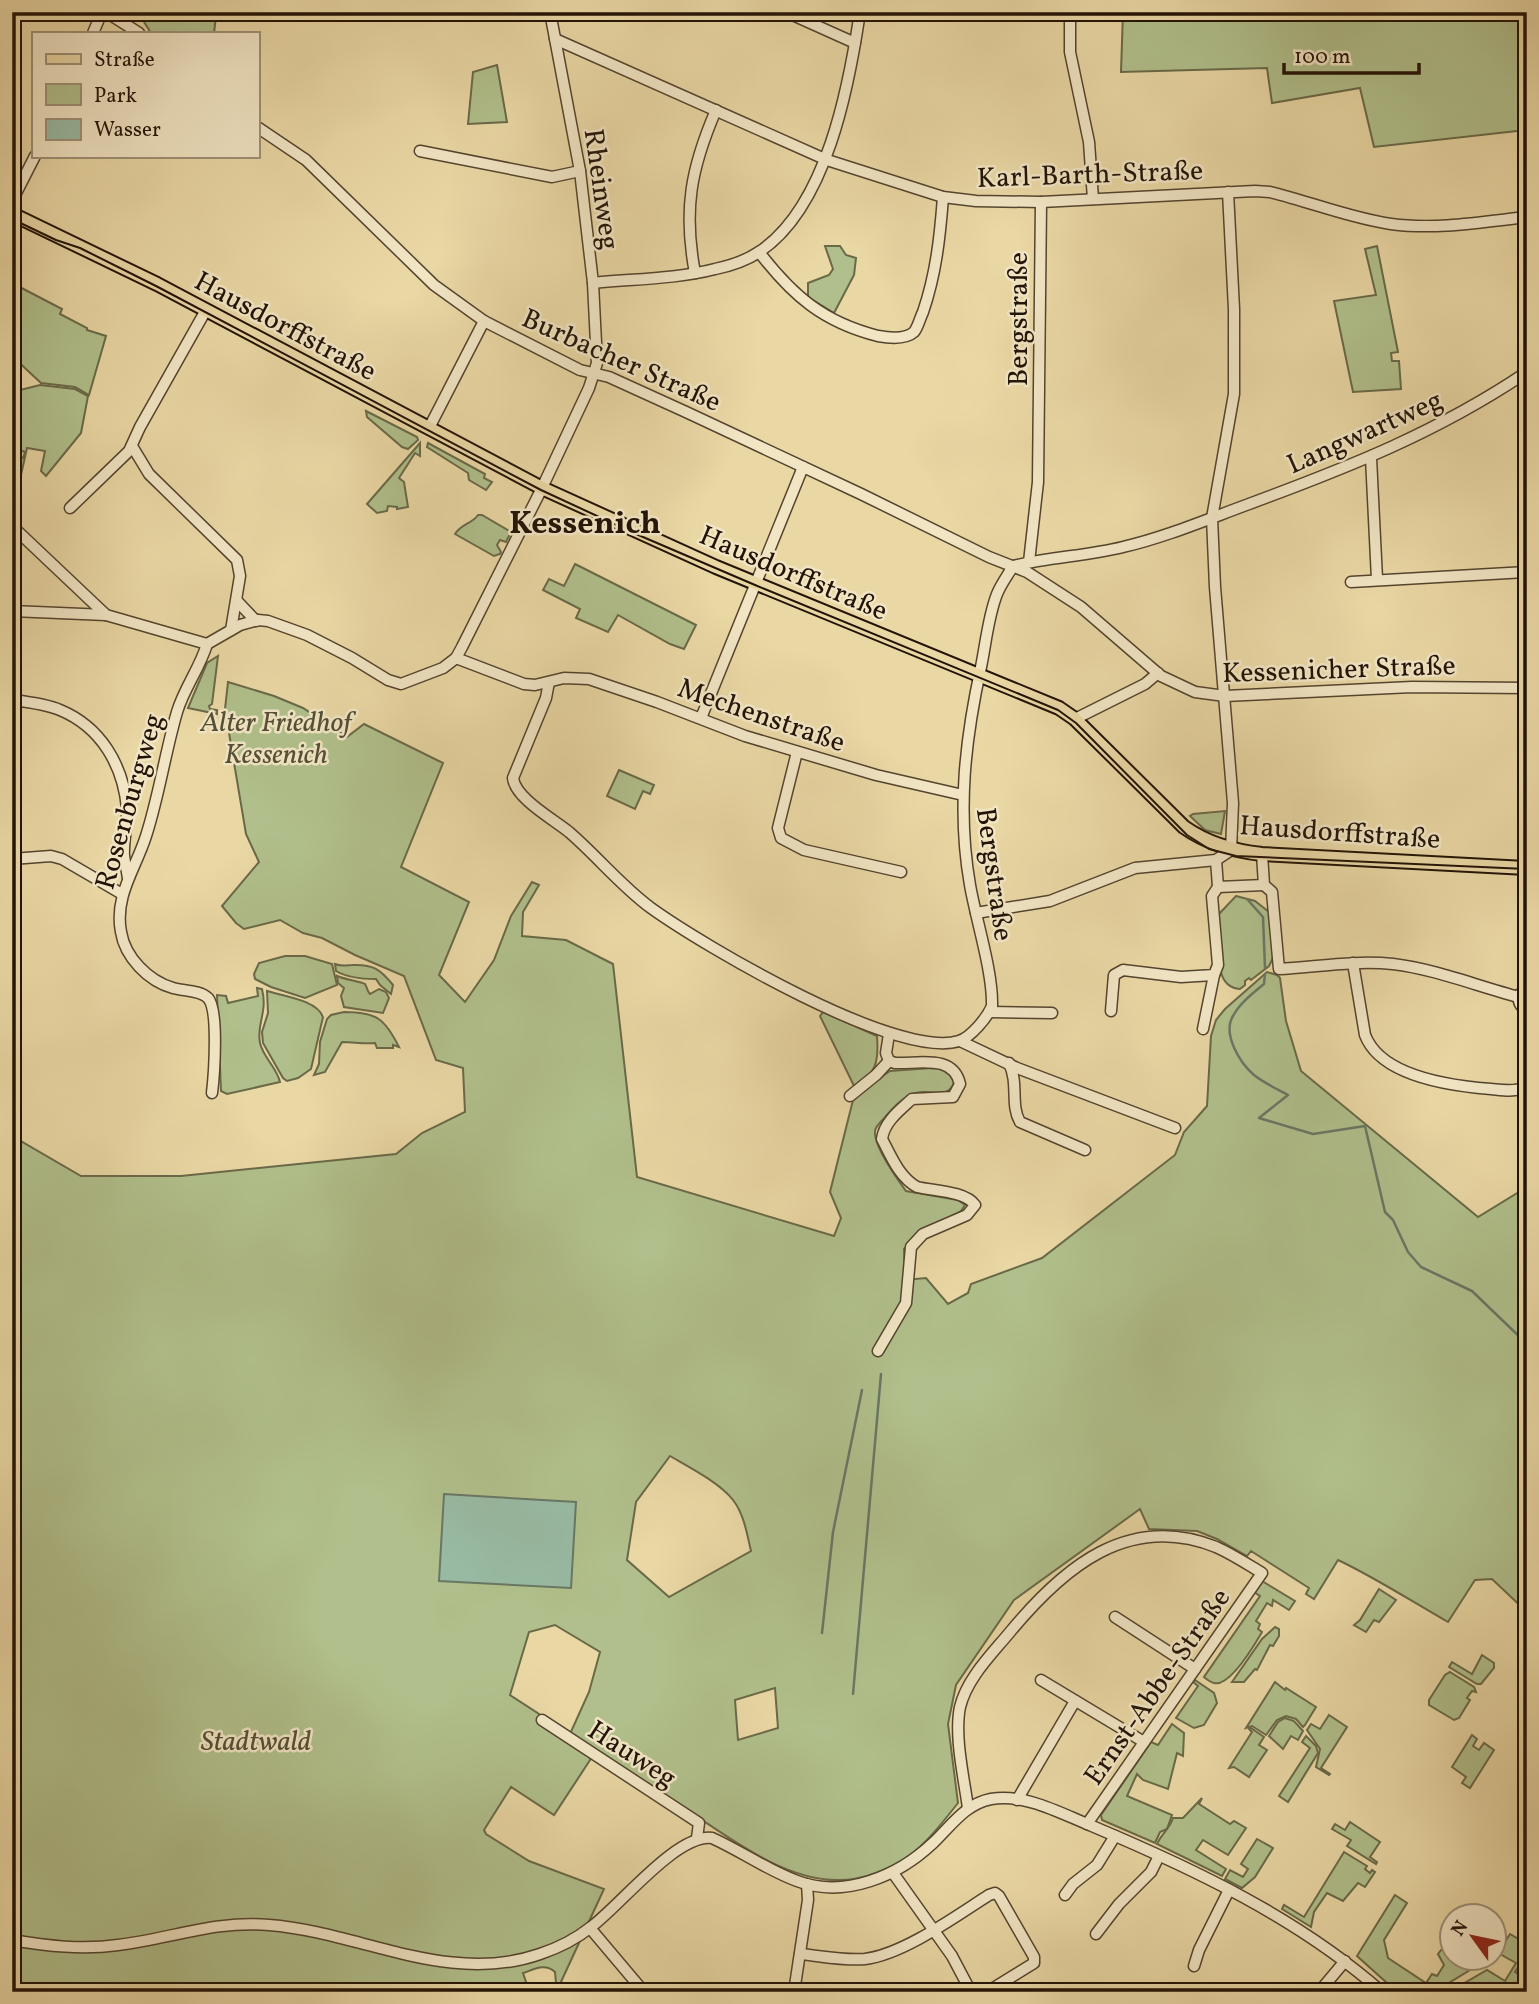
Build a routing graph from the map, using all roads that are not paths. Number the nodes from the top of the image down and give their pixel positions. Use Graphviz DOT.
graph roads {
  1 [pos="104,12"];
  2 [pos="527,12"];
  3 [pos="550,12"];
  4 [pos="786,12"];
  5 [pos="860,12"];
  6 [pos="1070,12"];
  7 [pos="94,32"];
  8 [pos="137,32"];
  9 [pos="555,39"];
  10 [pos="855,43"];
  11 [pos="716,110"];
  12 [pos="259,128"];
  13 [pos="420,151"];
  14 [pos="34,158"];
  15 [pos="827,160"];
  16 [pos="580,171"];
  17 [pos="1228,192"];
  18 [pos="943,197"];
  19 [pos="1093,199"];
  20 [pos="12,201"];
  21 [pos="1041,202"];
  22 [pos="12,214"];
  23 [pos="1527,217"];
  24 [pos="759,252"];
  25 [pos="695,273"];
  26 [pos="593,283"];
  27 [pos="206,310"];
  28 [pos="484,321"];
  29 [pos="1527,372"];
  30 [pos="594,374"];
  31 [pos="429,428"];
  32 [pos="132,446"];
  33 [pos="1371,458"];
  34 [pos="803,467"];
  35 [pos="542,488"];
  36 [pos="70,508"];
  37 [pos="1212,518"];
  38 [pos="12,526"];
  39 [pos="1029,562"];
  40 [pos="1013,566"];
  41 [pos="1527,572"];
  42 [pos="1377,579"];
  43 [pos="1351,582"];
  44 [pos="756,583"];
  45 [pos="237,601"];
  46 [pos="12,611"];
  47 [pos="106,615"];
  48 [pos="256,621"];
  49 [pos="230,630"];
  50 [pos="208,643"];
  51 [pos="456,658"];
  52 [pos="979,674"];
  53 [pos="1158,674"];
  54 [pos="548,682"];
  55 [pos="1527,688"];
  56 [pos="1225,696"];
  57 [pos="12,700"];
  58 [pos="701,718"];
  59 [pos="1075,719"];
  60 [pos="797,752"];
  61 [pos="963,795"];
  62 [pos="1231,850"];
  63 [pos="1262,854"];
  64 [pos="12,859"];
  65 [pos="1216,860"];
  66 [pos="1527,867"];
  67 [pos="901,872"];
  68 [pos="128,878"];
  69 [pos="1264,885"];
  70 [pos="1218,887"];
  71 [pos="122,894"];
  72 [pos="975,913"];
  73 [pos="1353,963"];
  74 [pos="1214,975"];
  75 [pos="1523,993"];
  76 [pos="1527,1010"];
  77 [pos="1111,1011"];
  78 [pos="989,1012"];
  79 [pos="1052,1013"];
  80 [pos="1203,1029"];
  81 [pos="889,1034"];
  82 [pos="960,1041"];
  83 [pos="889,1061"];
  84 [pos="1008,1063"];
  85 [pos="1527,1064"];
  86 [pos="1525,1091"];
  87 [pos="212,1093"];
  88 [pos="850,1096"];
  89 [pos="1527,1121"];
  90 [pos="1175,1128"];
  91 [pos="1085,1150"];
  92 [pos="1524,1160"];
  93 [pos="878,1352"];
  94 [pos="1115,1617"];
  95 [pos="1195,1669"];
  96 [pos="1041,1680"];
  97 [pos="1075,1701"];
  98 [pos="542,1720"];
  99 [pos="1144,1742"];
  100 [pos="1017,1800"];
  101 [pos="968,1808"];
  102 [pos="1087,1824"];
  103 [pos="1115,1836"];
  104 [pos="697,1838"];
  105 [pos="1159,1856"];
  106 [pos="892,1873"];
  107 [pos="807,1884"];
  108 [pos="1229,1890"];
  109 [pos="1065,1895"];
  110 [pos="590,1928"];
  111 [pos="934,1930"];
  112 [pos="1096,1934"];
  113 [pos="12,1940"];
  114 [pos="800,1954"];
  115 [pos="1345,1961"];
  116 [pos="1194,1966"];
  117 [pos="644,1992"];
  118 [pos="794,1992"];
  119 [pos="971,1992"];
  120 [pos="987,1992"];
  121 [pos="1319,1992"];
  122 [pos="1382,1992"];
  1 -- 7 [label="street"];
  1 -- 8 [label="street"];
  2 -- 3 [label="street"];
  3 -- 9 [label="street, Rheinweg"];
  4 -- 10 [label="street"];
  5 -- 10 [label="street"];
  6 -- 19 [label="street"];
  9 -- 11 [label="street, Karl-Barth-Straße"];
  9 -- 16 [label="street, Rheinweg"];
  10 -- 15 [label="street"];
  11 -- 15 [label="street, Karl-Barth-Straße"];
  11 -- 25 [label="street"];
  12 -- 28 [label="street, Burbacher Straße"];
  13 -- 16 [label="street"];
  14 -- 20 [label="street"];
  15 -- 18 [label="street, Karl-Barth-Straße"];
  15 -- 24 [label="street"];
  16 -- 26 [label="street, Rheinweg"];
  17 -- 19 [label="street, Karl-Barth-Straße"];
  17 -- 23 [label="street, Karl-Barth-Straße"];
  17 -- 37 [label="street"];
  18 -- 21 [label="street, Karl-Barth-Straße"];
  18 -- 24 [label="street"];
  19 -- 21 [label="street, Karl-Barth-Straße"];
  21 -- 39 [label="street, Bergstraße"];
  22 -- 27 [label="main road, Hausdorffstraße"];
  24 -- 25 [label="street"];
  25 -- 26 [label="street"];
  26 -- 30 [label="street, Rheinweg"];
  27 -- 31 [label="main road, Hausdorffstraße"];
  27 -- 32 [label="street"];
  28 -- 30 [label="street, Burbacher Straße"];
  28 -- 31 [label="street"];
  29 -- 33 [label="street, Langwartweg"];
  30 -- 34 [label="street, Burbacher Straße"];
  30 -- 35 [label="street"];
  31 -- 35 [label="main road, Hausdorffstraße"];
  32 -- 36 [label="street"];
  32 -- 45 [label="street"];
  33 -- 37 [label="street, Langwartweg"];
  33 -- 42 [label="street"];
  34 -- 40 [label="street, Burbacher Straße"];
  34 -- 44 [label="street"];
  35 -- 44 [label="main road, Hausdorffstraße"];
  35 -- 51 [label="street"];
  37 -- 39 [label="street, Langwartweg"];
  37 -- 56 [label="street"];
  38 -- 47 [label="street"];
  39 -- 40 [label="street, Langwartweg"];
  40 -- 52 [label="street, Bergstraße"];
  40 -- 53 [label="street, Kessenicher Straße"];
  41 -- 42 [label="street"];
  42 -- 43 [label="street"];
  44 -- 52 [label="main road, Hausdorffstraße"];
  44 -- 58 [label="street"];
  45 -- 48 [label="street"];
  45 -- 49 [label="street"];
  46 -- 47 [label="street"];
  47 -- 50 [label="street"];
  48 -- 49 [label="street"];
  48 -- 51 [label="street"];
  49 -- 50 [label="street"];
  50 -- 68 [label="street, Rosenburgweg"];
  51 -- 54 [label="street, Mechenstraße"];
  52 -- 59 [label="main road, Hausdorffstraße"];
  52 -- 61 [label="street, Bergstraße"];
  53 -- 56 [label="street, Kessenicher Straße"];
  53 -- 59 [label="street"];
  54 -- 58 [label="street, Mechenstraße"];
  54 -- 81 [label="street"];
  55 -- 56 [label="street, Kessenicher Straße"];
  56 -- 62 [label="street"];
  57 -- 68 [label="street"];
  58 -- 60 [label="street, Mechenstraße"];
  59 -- 62 [label="main road, Hausdorffstraße"];
  60 -- 61 [label="street, Mechenstraße"];
  60 -- 67 [label="street"];
  61 -- 72 [label="street, Bergstraße"];
  62 -- 63 [label="main road, Hausdorffstraße"];
  62 -- 65 [label="street"];
  63 -- 66 [label="main road, Hausdorffstraße"];
  63 -- 69 [label="street"];
  64 -- 71 [label="street"];
  65 -- 70 [label="street"];
  65 -- 72 [label="street"];
  68 -- 71 [label="street, Rosenburgweg"];
  69 -- 70 [label="street"];
  69 -- 73 [label="street"];
  70 -- 74 [label="street"];
  71 -- 87 [label="street, Rosenburgweg"];
  72 -- 78 [label="street, Bergstraße"];
  73 -- 75 [label="street"];
  73 -- 86 [label="street"];
  74 -- 77 [label="street"];
  74 -- 80 [label="street"];
  75 -- 76 [label="street"];
  78 -- 79 [label="street"];
  78 -- 82 [label="street"];
  81 -- 82 [label="street"];
  81 -- 83 [label="street"];
  82 -- 84 [label="street"];
  83 -- 88 [label="street"];
  83 -- 93 [label="street"];
  84 -- 90 [label="street"];
  84 -- 91 [label="street"];
  85 -- 86 [label="street"];
  89 -- 92 [label="street"];
  94 -- 95 [label="street"];
  95 -- 99 [label="street, Ernst-Abbe-Straße"];
  95 -- 101 [label="street, Ernst-Abbe-Straße"];
  96 -- 97 [label="street"];
  97 -- 99 [label="street"];
  97 -- 100 [label="street"];
  98 -- 104 [label="street, Hauweg"];
  99 -- 102 [label="street, Ernst-Abbe-Straße"];
  100 -- 101 [label="street"];
  100 -- 102 [label="street"];
  101 -- 106 [label="street"];
  102 -- 103 [label="street"];
  103 -- 105 [label="street"];
  103 -- 109 [label="street"];
  104 -- 107 [label="street"];
  104 -- 110 [label="street"];
  105 -- 108 [label="street"];
  105 -- 112 [label="street"];
  106 -- 107 [label="street"];
  106 -- 111 [label="street"];
  107 -- 114 [label="street"];
  108 -- 115 [label="street"];
  108 -- 116 [label="street"];
  110 -- 113 [label="street"];
  110 -- 117 [label="street"];
  111 -- 114 [label="street"];
  111 -- 119 [label="street"];
  111 -- 120 [label="street"];
  114 -- 118 [label="street"];
  115 -- 121 [label="street"];
  115 -- 122 [label="street"];
}
